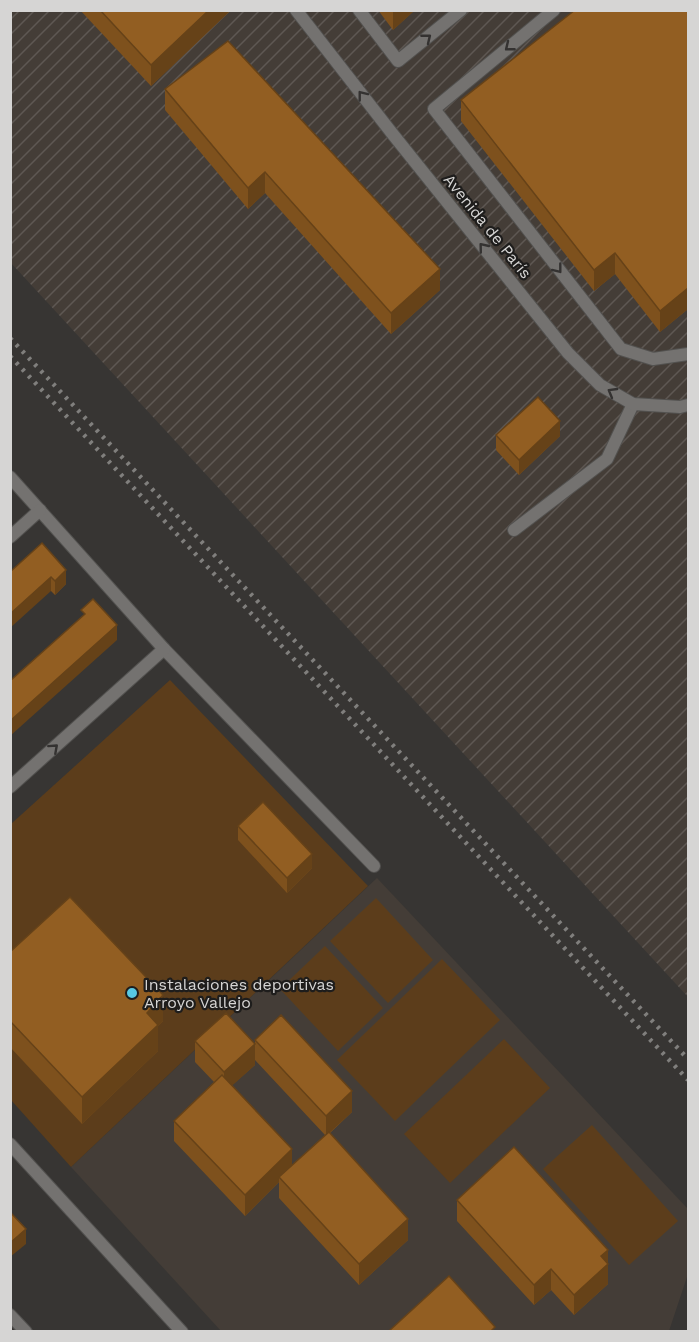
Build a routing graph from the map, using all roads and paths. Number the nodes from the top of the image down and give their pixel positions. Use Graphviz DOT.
graph roads {
  1 [pos="296,10"];
  2 [pos="360,10"];
  3 [pos="461,10"];
  4 [pos="554,10"];
  5 [pos="688,354"];
  6 [pos="633,404"];
  7 [pos="688,405"];
  8 [pos="10,477"];
  9 [pos="40,510"];
  10 [pos="514,530"];
  11 [pos="10,537"];
  12 [pos="164,649"];
  13 [pos="10,787"];
  14 [pos="374,866"];
  15 [pos="10,1144"];
  16 [pos="10,1315"];
  17 [pos="26,1332"];
  18 [pos="182,1332"];
  6 -- 1 [label="street, Avenida de París, one-way"];
  2 -- 3 [label="street, one-way"];
  4 -- 5 [label="street, one-way"];
  6 -- 7 [label="street, Avenida de París"];
  6 -- 10 [label="street"];
  8 -- 9 [label="street"];
  9 -- 11 [label="street"];
  9 -- 12 [label="street"];
  13 -- 12 [label="street, one-way"];
  12 -- 14 [label="street"];
  15 -- 18 [label="street"];
  16 -- 17 [label="street"];
}
